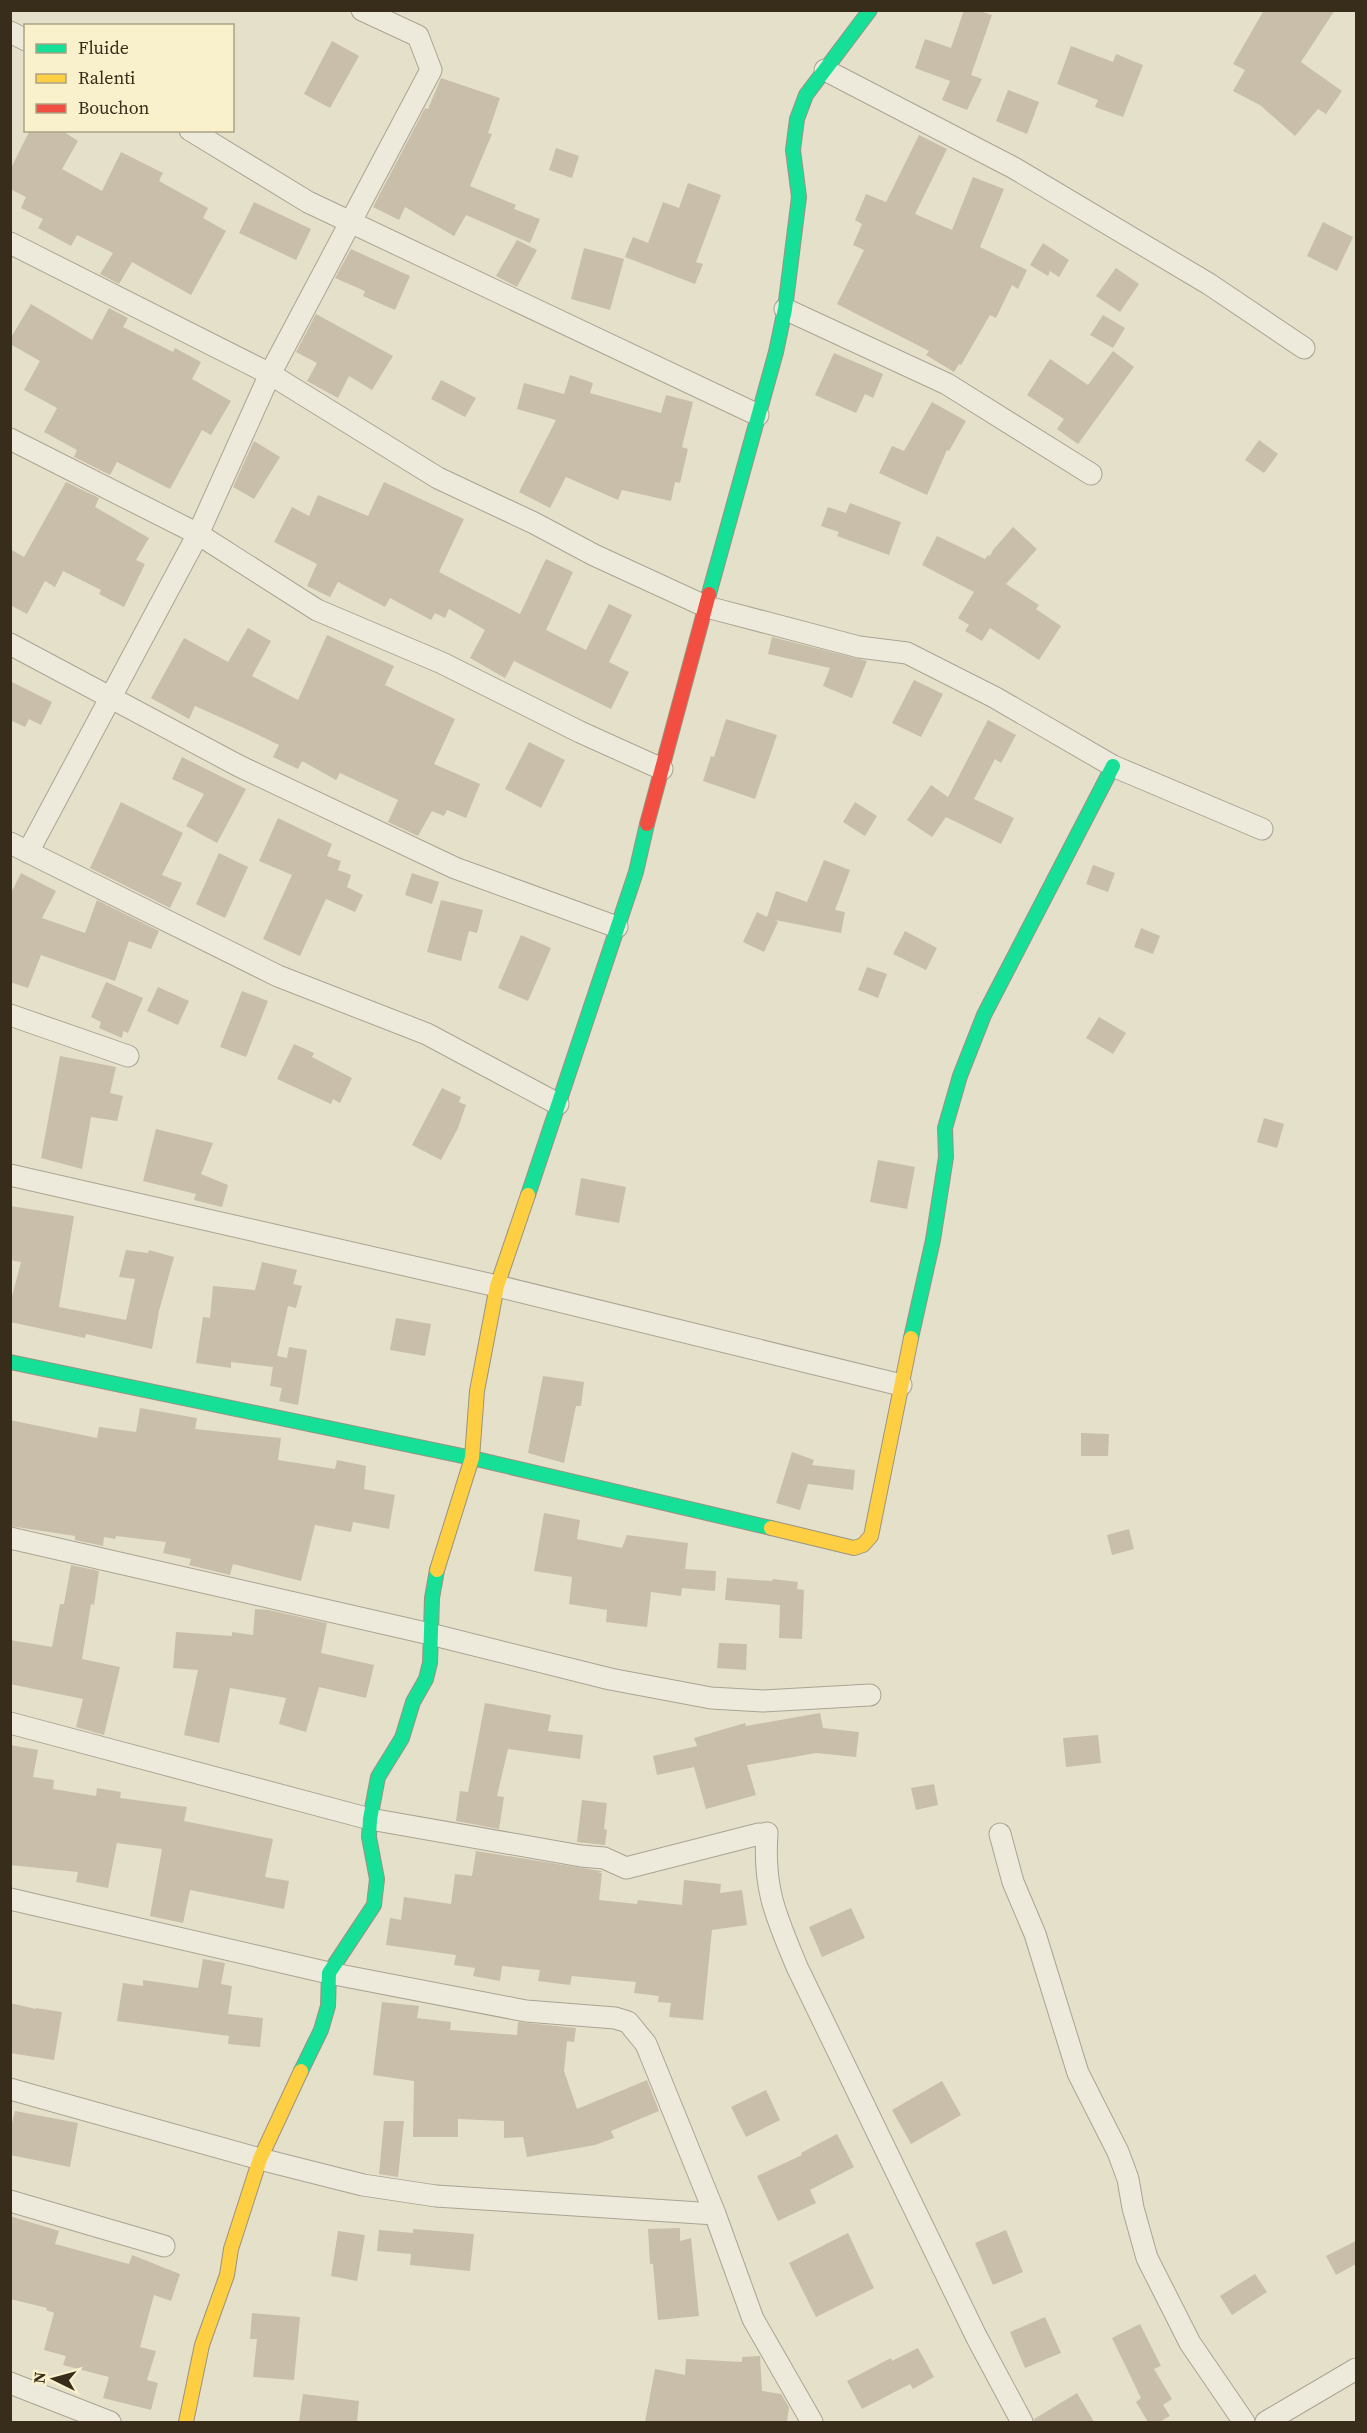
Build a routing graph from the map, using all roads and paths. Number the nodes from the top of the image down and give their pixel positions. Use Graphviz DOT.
graph roads {
  1 [pos="362,10"];
  2 [pos="870,10"];
  3 [pos="10,32"];
  4 [pos="24,39"];
  5 [pos="825,70"];
  6 [pos="193,132"];
  7 [pos="350,222"];
  8 [pos="10,243"];
  9 [pos="785,309"];
  10 [pos="1304,348"];
  11 [pos="270,374"];
  12 [pos="758,416"];
  13 [pos="10,439"];
  14 [pos="1091,474"];
  15 [pos="198,534"];
  16 [pos="707,607"];
  17 [pos="10,644"];
  18 [pos="110,696"];
  19 [pos="1113,766"];
  20 [pos="662,769"];
  21 [pos="1262,829"];
  22 [pos="19,848"];
  23 [pos="617,927"];
  24 [pos="10,1015"];
  25 [pos="128,1056"];
  26 [pos="558,1104"];
  27 [pos="10,1175"];
  28 [pos="496,1286"];
  29 [pos="10,1362"];
  30 [pos="901,1385"];
  31 [pos="472,1458"];
  32 [pos="10,1538"];
  33 [pos="430,1634"];
  34 [pos="870,1695"];
  35 [pos="10,1723"];
  36 [pos="370,1819"];
  37 [pos="1000,1834"];
  38 [pos="10,1899"];
  39 [pos="329,1973"];
  40 [pos="10,2089"];
  41 [pos="260,2159"];
  42 [pos="10,2201"];
  43 [pos="715,2214"];
  44 [pos="164,2246"];
  45 [pos="1356,2369"];
  46 [pos="10,2383"];
  47 [pos="110,2422"];
  48 [pos="186,2422"];
  49 [pos="812,2422"];
  50 [pos="1022,2422"];
  51 [pos="1244,2422"];
  52 [pos="1266,2422"];
  1 -- 7 [label="street"];
  2 -- 5 [label="street"];
  3 -- 4 [label="street"];
  5 -- 9 [label="street"];
  5 -- 10 [label="street"];
  6 -- 7 [label="street"];
  7 -- 11 [label="street"];
  7 -- 12 [label="street"];
  8 -- 11 [label="street"];
  9 -- 12 [label="street"];
  9 -- 14 [label="street"];
  11 -- 15 [label="street"];
  11 -- 16 [label="street"];
  12 -- 16 [label="street"];
  13 -- 15 [label="street"];
  15 -- 18 [label="street"];
  15 -- 20 [label="street"];
  16 -- 19 [label="street"];
  16 -- 20 [label="street"];
  17 -- 18 [label="street"];
  18 -- 22 [label="street"];
  18 -- 23 [label="street"];
  19 -- 21 [label="street"];
  19 -- 30 [label="street"];
  20 -- 23 [label="street"];
  22 -- 26 [label="street"];
  23 -- 26 [label="street"];
  24 -- 25 [label="street"];
  26 -- 28 [label="street"];
  27 -- 28 [label="street"];
  28 -- 30 [label="street"];
  28 -- 31 [label="street"];
  29 -- 31 [label="street"];
  30 -- 31 [label="street"];
  31 -- 33 [label="street"];
  32 -- 33 [label="street"];
  33 -- 34 [label="street"];
  33 -- 36 [label="street"];
  35 -- 36 [label="street"];
  36 -- 39 [label="street"];
  36 -- 50 [label="street"];
  37 -- 51 [label="street"];
  38 -- 39 [label="street"];
  39 -- 41 [label="street"];
  39 -- 43 [label="street"];
  40 -- 41 [label="street"];
  41 -- 43 [label="street"];
  41 -- 48 [label="street"];
  42 -- 44 [label="street"];
  43 -- 49 [label="street"];
  45 -- 52 [label="street"];
  46 -- 47 [label="street"];
}
